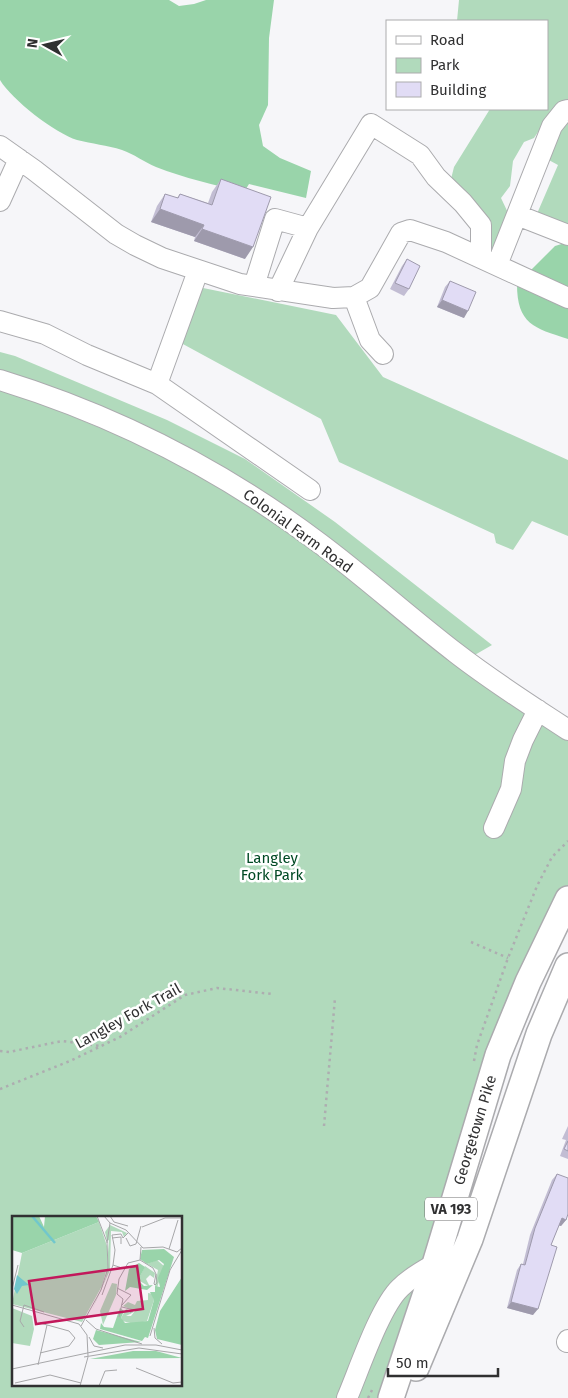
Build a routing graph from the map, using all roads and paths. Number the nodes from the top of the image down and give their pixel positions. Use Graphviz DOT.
graph roads {
  1 [pos="568,110"];
  2 [pos="0,146"];
  3 [pos="19,159"];
  4 [pos="0,201"];
  5 [pos="516,216"];
  6 [pos="308,228"];
  7 [pos="568,234"];
  8 [pos="489,261"];
  9 [pos="198,271"];
  10 [pos="254,286"];
  11 [pos="278,291"];
  12 [pos="354,296"];
  13 [pos="568,298"];
  14 [pos="0,322"];
  15 [pos="383,354"];
  16 [pos="0,380"];
  17 [pos="156,384"];
  18 [pos="310,490"];
  19 [pos="538,710"];
  20 [pos="568,730"];
  21 [pos="494,828"];
  22 [pos="568,899"];
  23 [pos="471,942"];
  24 [pos="508,958"];
  25 [pos="568,966"];
  26 [pos="272,994"];
  27 [pos="335,998"];
  28 [pos="102,1046"];
  29 [pos="0,1051"];
  30 [pos="0,1089"];
  31 [pos="324,1126"];
  32 [pos="435,1264"];
  33 [pos="347,1398"];
  34 [pos="391,1398"];
  35 [pos="399,1398"];
  1 -- 5 [label="street"];
  2 -- 3 [label="street"];
  3 -- 4 [label="street"];
  3 -- 9 [label="street"];
  5 -- 7 [label="street"];
  5 -- 8 [label="street"];
  6 -- 8 [label="street"];
  6 -- 10 [label="street"];
  6 -- 11 [label="street"];
  8 -- 12 [label="street"];
  8 -- 13 [label="street"];
  9 -- 10 [label="street"];
  9 -- 17 [label="street"];
  10 -- 11 [label="street"];
  11 -- 12 [label="street"];
  12 -- 15 [label="street"];
  14 -- 17 [label="street"];
  16 -- 19 [label="street, Colonial Farm Road"];
  17 -- 18 [label="street"];
  19 -- 20 [label="street, Colonial Farm Road"];
  19 -- 21 [label="street"];
  22 -- 32 [label="main road, Georgetown Pike / VA 193"];
  23 -- 24 [label="path"];
  25 -- 35 [label="main road, Georgetown Pike / VA 193"];
  26 -- 28 [label="path, Langley Fork Trail"];
  27 -- 31 [label="path"];
  28 -- 29 [label="path"];
  28 -- 30 [label="path, Langley Fork Trail"];
  32 -- 33 [label="street"];
  32 -- 34 [label="main road, Georgetown Pike / VA 193"];
}
